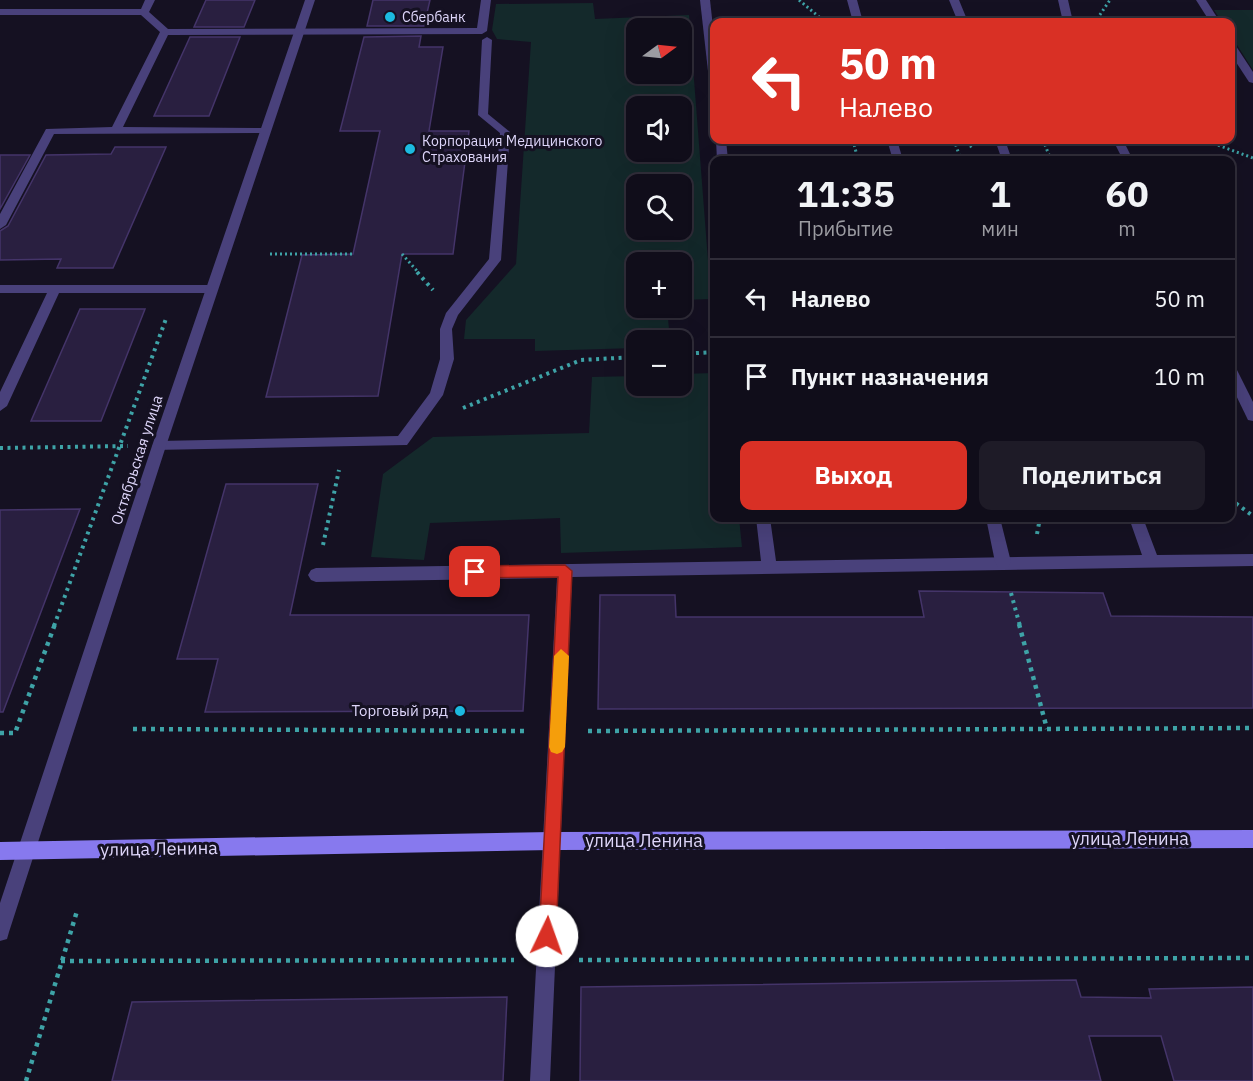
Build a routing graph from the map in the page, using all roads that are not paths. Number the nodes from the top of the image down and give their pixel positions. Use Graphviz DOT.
graph roads {
  1 [pos="150,0"];
  2 [pos="310,0"];
  3 [pos="486,0"];
  4 [pos="705,0"];
  5 [pos="852,0"];
  6 [pos="954,0"];
  7 [pos="1063,0"];
  8 [pos="1200,0"];
  9 [pos="0,12"];
  10 [pos="144,12"];
  11 [pos="857,18"];
  12 [pos="961,18"];
  13 [pos="1067,18"];
  14 [pos="1212,18"];
  15 [pos="165,32"];
  16 [pos="300,32"];
  17 [pos="487,40"];
  18 [pos="710,44"];
  19 [pos="1235,53"];
  20 [pos="1253,80"];
  21 [pos="116,130"];
  22 [pos="266,131"];
  23 [pos="0,225"];
  24 [pos="0,289"];
  25 [pos="212,289"];
  26 [pos="55,290"];
  27 [pos="1235,379"];
  28 [pos="0,406"];
  29 [pos="1253,416"];
  30 [pos="159,446"];
  31 [pos="763,522"];
  32 [pos="994,522"];
  33 [pos="1137,522"];
  34 [pos="1253,560"];
  35 [pos="1152,561"];
  36 [pos="1003,562"];
  37 [pos="768,566"];
  38 [pos="565,571"];
  39 [pos="316,575"];
  40 [pos="1253,839"];
  41 [pos="552,841"];
  42 [pos="0,851"];
  43 [pos="27,851"];
  44 [pos="0,932"];
  45 [pos="540,1081"];
  1 -- 10 [label="street"];
  2 -- 16 [label="street, Октябрьская улица"];
  3 -- 16 [label="street"];
  4 -- 18 [label="street"];
  5 -- 11 [label="street"];
  6 -- 12 [label="street"];
  7 -- 13 [label="street"];
  8 -- 14 [label="street"];
  9 -- 10 [label="street"];
  10 -- 15 [label="street"];
  15 -- 16 [label="street"];
  15 -- 21 [label="street"];
  16 -- 22 [label="street, Октябрьская улица"];
  17 -- 30 [label="street"];
  19 -- 20 [label="street"];
  21 -- 22 [label="street"];
  21 -- 23 [label="street"];
  22 -- 25 [label="street, Октябрьская улица"];
  24 -- 26 [label="street"];
  25 -- 26 [label="street"];
  25 -- 30 [label="street, Октябрьская улица"];
  26 -- 28 [label="street"];
  27 -- 29 [label="street"];
  30 -- 43 [label="street, Октябрьская улица"];
  31 -- 37 [label="street"];
  32 -- 36 [label="street"];
  33 -- 35 [label="street"];
  34 -- 35 [label="street"];
  35 -- 36 [label="street"];
  36 -- 37 [label="street"];
  37 -- 38 [label="street"];
  38 -- 39 [label="street"];
  38 -- 41 [label="street"];
  40 -- 41 [label="main road, улица Ленина"];
  41 -- 43 [label="main road, улица Ленина"];
  41 -- 45 [label="street"];
  42 -- 43 [label="main road, улица Ленина"];
  43 -- 44 [label="street, Октябрьская улица"];
}
